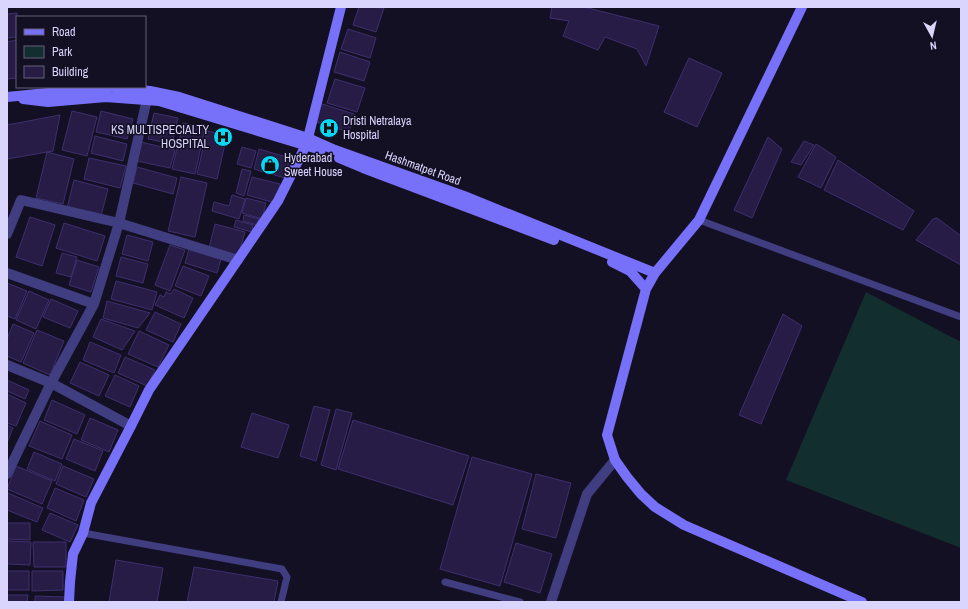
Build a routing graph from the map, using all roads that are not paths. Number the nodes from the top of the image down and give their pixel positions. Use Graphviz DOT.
graph roads {
  1 [pos="341,7"];
  2 [pos="802,7"];
  3 [pos="96,88"];
  4 [pos="118,88"];
  5 [pos="9,97"];
  6 [pos="147,99"];
  7 [pos="307,142"];
  8 [pos="699,220"];
  9 [pos="119,223"];
  10 [pos="7,234"];
  11 [pos="238,260"];
  12 [pos="7,273"];
  13 [pos="655,273"];
  14 [pos="646,288"];
  15 [pos="94,304"];
  16 [pos="961,317"];
  17 [pos="7,365"];
  18 [pos="51,383"];
  19 [pos="130,426"];
  20 [pos="615,460"];
  21 [pos="7,474"];
  22 [pos="83,533"];
  23 [pos="445,582"];
  24 [pos="69,602"];
  25 [pos="281,602"];
  26 [pos="520,602"];
  27 [pos="551,602"];
  28 [pos="862,602"];
  1 -- 7 [label="main road"];
  2 -- 8 [label="main road"];
  3 -- 5 [label="main road, Hashmatpet Road"];
  4 -- 7 [label="main road, Hashmatpet Road"];
  5 -- 6 [label="main road, Hashmatpet Road"];
  6 -- 7 [label="main road, Hashmatpet Road"];
  6 -- 9 [label="street"];
  7 -- 11 [label="main road"];
  7 -- 13 [label="main road, Hashmatpet Road"];
  7 -- 14 [label="main road, Hashmatpet Road"];
  8 -- 13 [label="main road"];
  8 -- 16 [label="lane"];
  9 -- 10 [label="street"];
  9 -- 11 [label="street"];
  9 -- 15 [label="street"];
  11 -- 19 [label="main road"];
  12 -- 15 [label="street"];
  13 -- 14 [label="main road"];
  14 -- 20 [label="main road"];
  15 -- 18 [label="street"];
  17 -- 18 [label="street"];
  18 -- 19 [label="street"];
  18 -- 21 [label="street"];
  19 -- 22 [label="main road"];
  20 -- 27 [label="street"];
  20 -- 28 [label="main road"];
  22 -- 24 [label="main road"];
  22 -- 25 [label="lane"];
  23 -- 26 [label="lane"];
}
